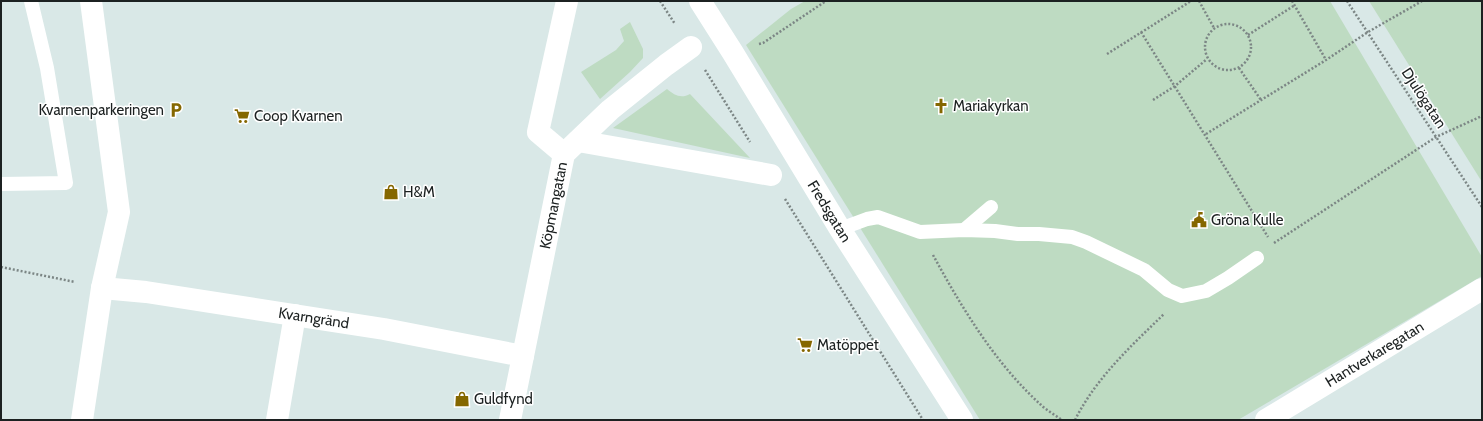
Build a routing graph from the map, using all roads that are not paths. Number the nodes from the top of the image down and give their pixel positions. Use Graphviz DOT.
graph roads {
  1 [pos="31,1"];
  2 [pos="92,1"];
  3 [pos="567,1"];
  4 [pos="700,1"];
  5 [pos="691,47"];
  6 [pos="571,147"];
  7 [pos="771,175"];
  8 [pos="1,184"];
  9 [pos="991,206"];
  10 [pos="840,229"];
  11 [pos="964,230"];
  12 [pos="1257,258"];
  13 [pos="102,288"];
  14 [pos="1482,289"];
  15 [pos="295,315"];
  16 [pos="524,356"];
  17 [pos="82,420"];
  18 [pos="277,420"];
  19 [pos="510,420"];
  20 [pos="962,420"];
  21 [pos="1266,420"];
  1 -- 8 [label="lane"];
  2 -- 13 [label="street"];
  3 -- 6 [label="street"];
  4 -- 10 [label="street, Fredsgatan"];
  5 -- 6 [label="street"];
  6 -- 7 [label="street"];
  6 -- 16 [label="street, Köpmangatan"];
  9 -- 11 [label="lane"];
  10 -- 11 [label="lane"];
  10 -- 20 [label="street, Fredsgatan"];
  11 -- 12 [label="lane"];
  13 -- 15 [label="street, Kvarngränd"];
  13 -- 17 [label="street"];
  14 -- 21 [label="street, Hantverkaregatan"];
  15 -- 16 [label="street, Kvarngränd"];
  15 -- 18 [label="street"];
  16 -- 19 [label="street, Köpmangatan"];
}
